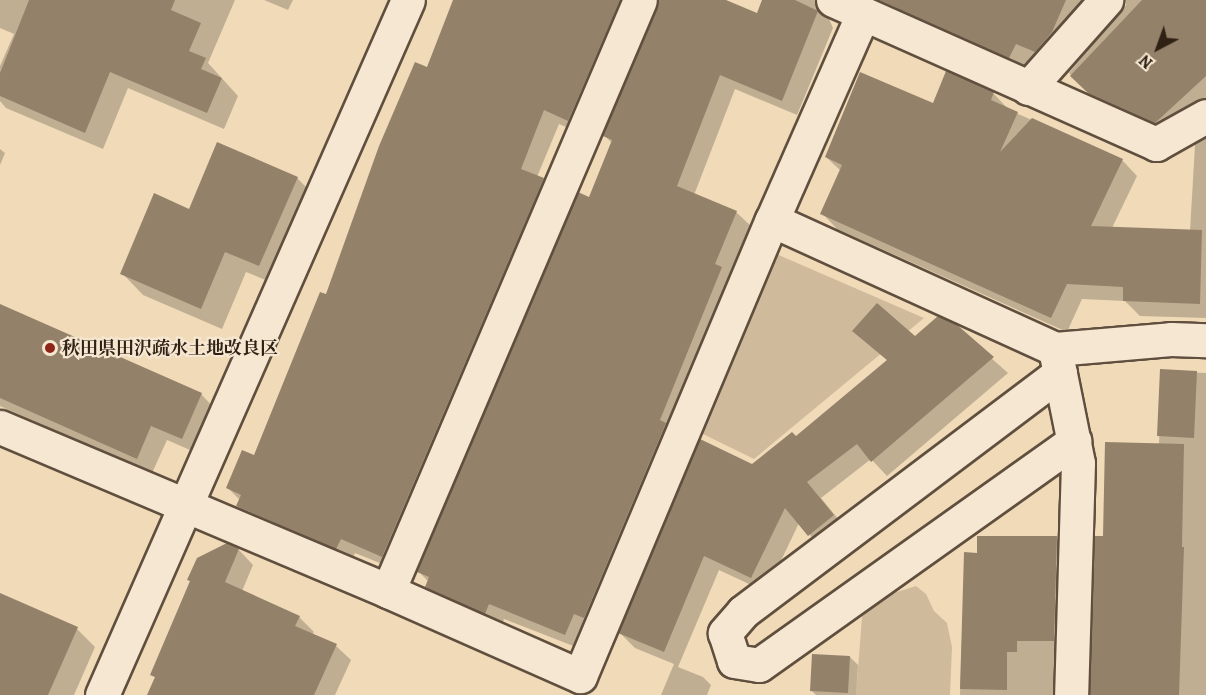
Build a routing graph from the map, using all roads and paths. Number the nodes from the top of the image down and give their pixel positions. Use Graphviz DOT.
graph roads {
  1 [pos="408,0"];
  2 [pos="640,0"];
  3 [pos="833,0"];
  4 [pos="1106,0"];
  5 [pos="863,14"];
  6 [pos="1028,88"];
  7 [pos="1206,116"];
  8 [pos="772,220"];
  9 [pos="1206,340"];
  10 [pos="1058,361"];
  11 [pos="0,427"];
  12 [pos="1074,441"];
  13 [pos="186,508"];
  14 [pos="388,591"];
  15 [pos="102,695"];
  16 [pos="1071,695"];
  1 -- 13 [label="street"];
  2 -- 14 [label="street"];
  3 -- 5 [label="street"];
  4 -- 6 [label="street"];
  5 -- 6 [label="street"];
  5 -- 8 [label="street"];
  6 -- 7 [label="street"];
  8 -- 10 [label="street"];
  8 -- 14 [label="street"];
  9 -- 10 [label="street"];
  10 -- 12 [label="street"];
  10 -- 12 [label="street"];
  11 -- 13 [label="street"];
  12 -- 16 [label="street"];
  13 -- 14 [label="street"];
  13 -- 15 [label="street"];
}
